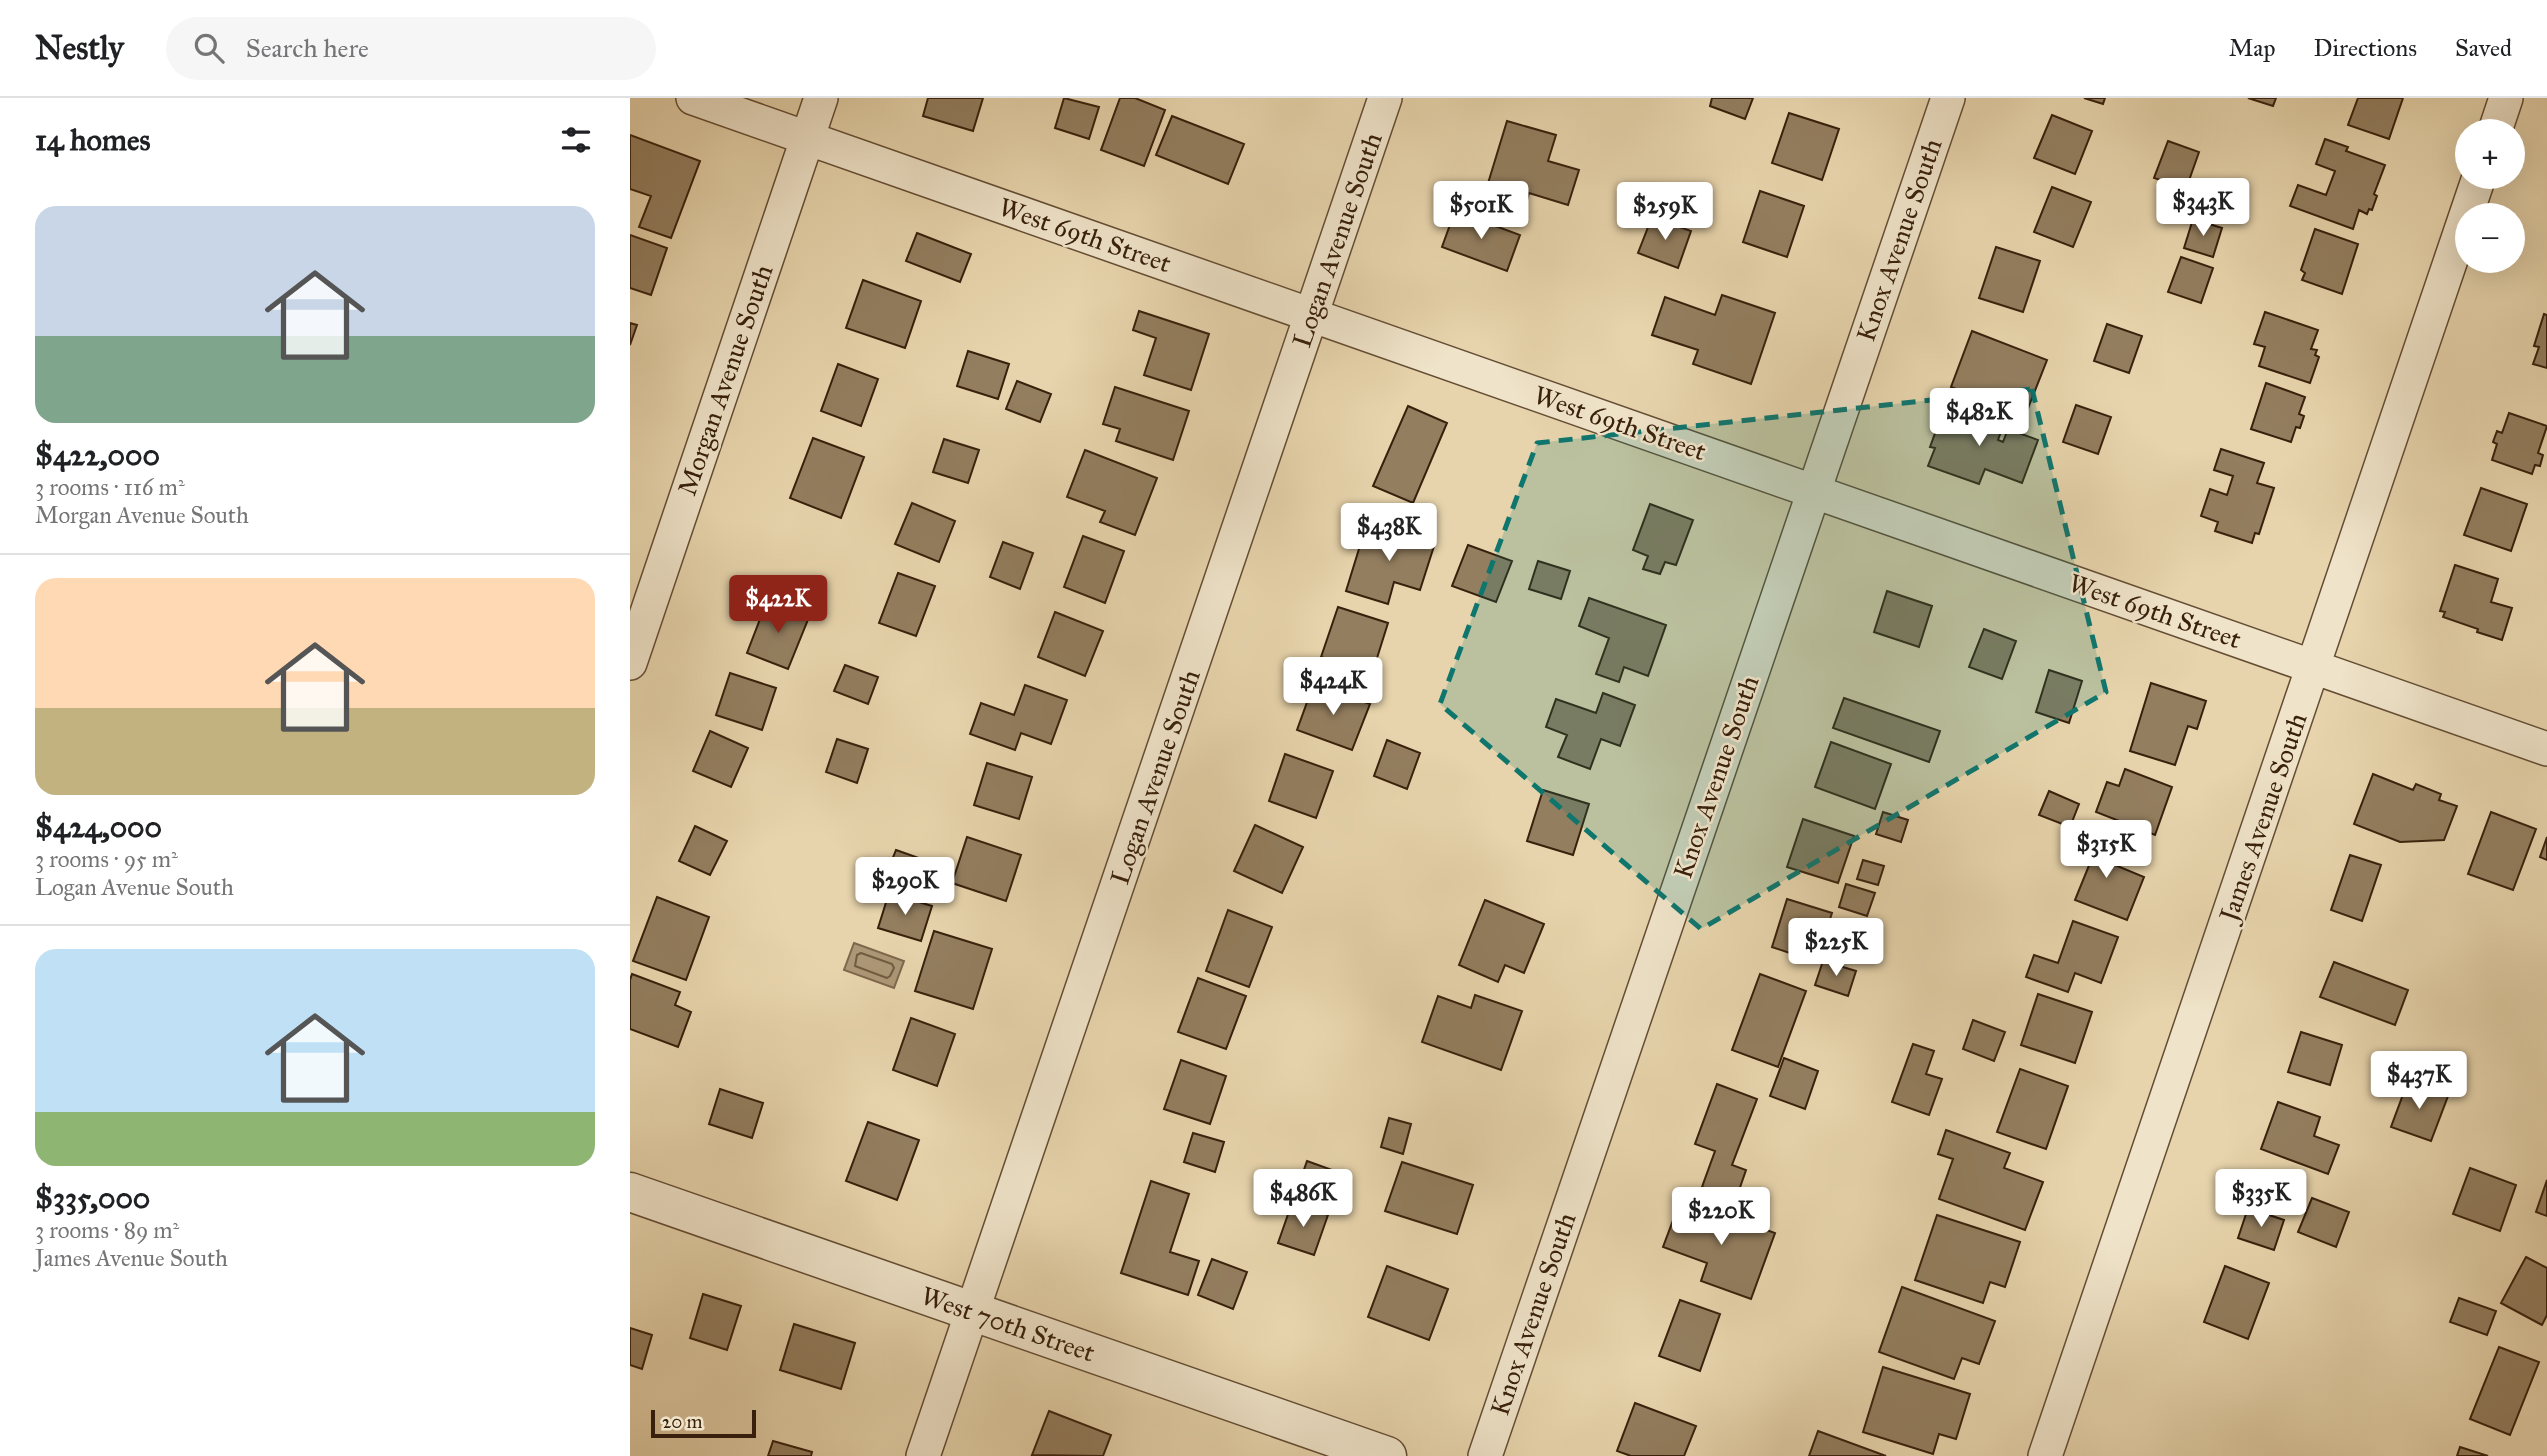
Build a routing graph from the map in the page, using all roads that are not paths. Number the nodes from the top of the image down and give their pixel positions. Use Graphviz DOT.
graph roads {
  1 [pos="694,98"];
  2 [pos="821,98"];
  3 [pos="1385,98"];
  4 [pos="1948,98"];
  5 [pos="2506,98"];
  6 [pos="2499,119"];
  7 [pos="807,138"];
  8 [pos="2475,189"];
  9 [pos="1312,315"];
  10 [pos="1814,491"];
  11 [pos="630,663"];
  12 [pos="2314,667"];
  13 [pos="2547,749"];
  14 [pos="630,1192"];
  15 [pos="973,1312"];
  16 [pos="923,1456"];
  17 [pos="1387,1456"];
  18 [pos="1485,1456"];
  19 [pos="2045,1456"];
  1 -- 7 [label="street, West 69th Street"];
  2 -- 7 [label="street, Morgan Avenue South"];
  3 -- 9 [label="street, Logan Avenue South"];
  4 -- 10 [label="street, Knox Avenue South"];
  5 -- 6 [label="street"];
  7 -- 9 [label="street, West 69th Street"];
  7 -- 11 [label="street, Morgan Avenue South"];
  8 -- 12 [label="street, James Avenue South"];
  9 -- 10 [label="street, West 69th Street"];
  9 -- 15 [label="street, Logan Avenue South"];
  10 -- 12 [label="street, West 69th Street"];
  10 -- 18 [label="street, Knox Avenue South"];
  12 -- 13 [label="street, West 69th Street"];
  12 -- 19 [label="street, James Avenue South"];
  14 -- 15 [label="street, West 70th Street"];
  15 -- 16 [label="street, Logan Avenue South"];
  15 -- 17 [label="street, West 70th Street"];
}
